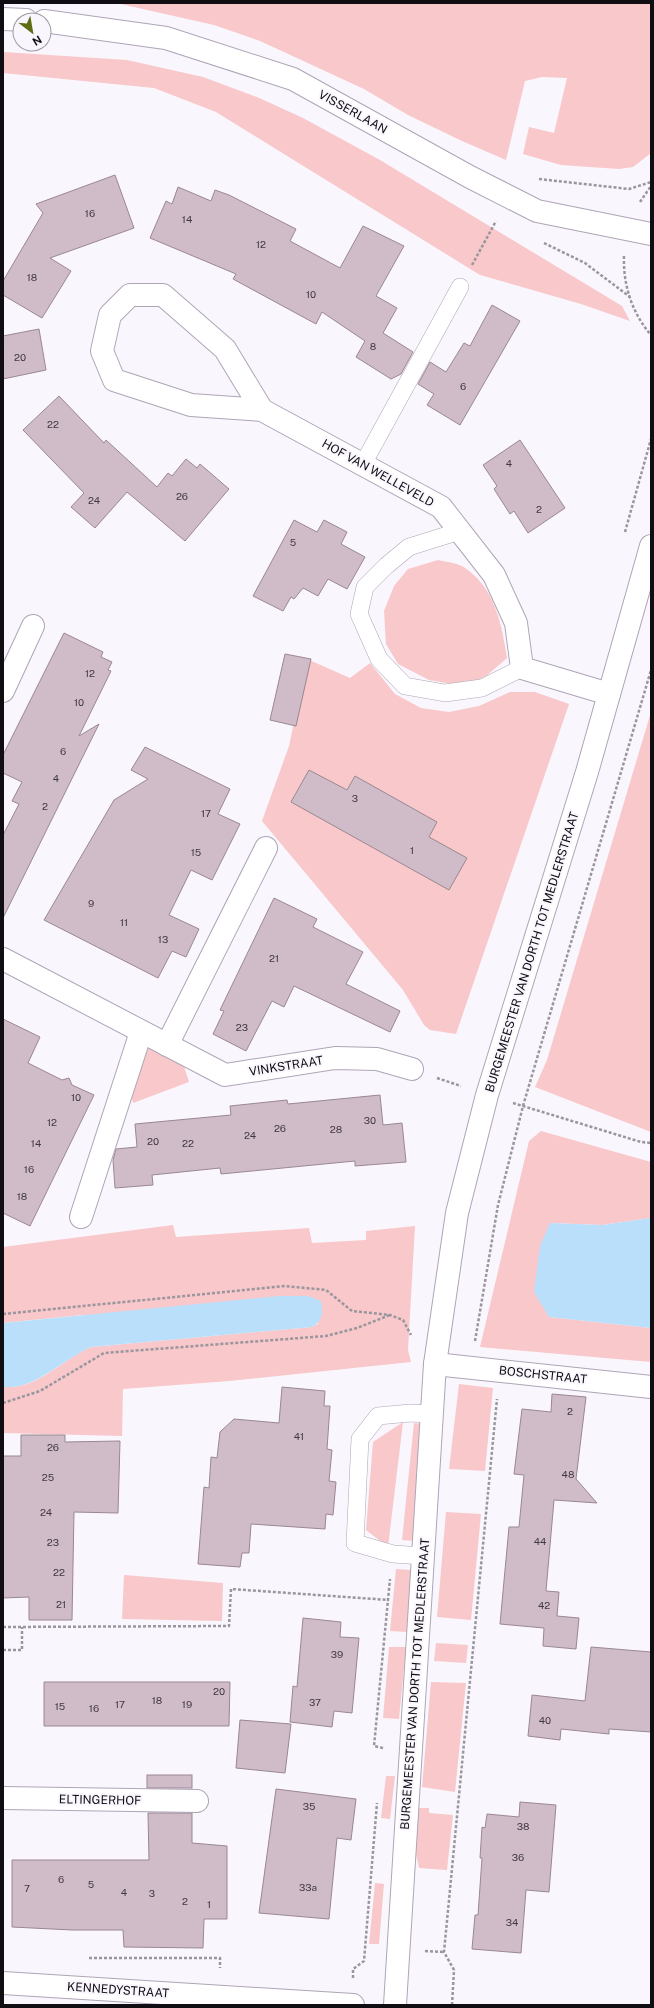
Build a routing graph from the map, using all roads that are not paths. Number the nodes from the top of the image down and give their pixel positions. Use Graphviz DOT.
graph roads {
  1 [pos="52,22"];
  2 [pos="651,234"];
  3 [pos="460,287"];
  4 [pos="262,410"];
  5 [pos="363,464"];
  6 [pos="460,531"];
  7 [pos="651,546"];
  8 [pos="34,626"];
  9 [pos="522,668"];
  10 [pos="3,691"];
  11 [pos="609,694"];
  12 [pos="266,848"];
  13 [pos="3,959"];
  14 [pos="141,1032"];
  15 [pos="167,1045"];
  16 [pos="412,1069"];
  17 [pos="81,1217"];
  18 [pos="435,1364"];
  19 [pos="651,1386"];
  20 [pos="432,1414"];
  21 [pos="423,1556"];
  22 [pos="3,1798"];
  23 [pos="197,1801"];
  24 [pos="3,1983"];
  25 [pos="353,2005"];
  26 [pos="395,2005"];
  1 -- 2 [label="street, VISSERLAAN"];
  3 -- 5 [label="lane"];
  4 -- 4 [label="street, HOF VAN WELLEVELD"];
  4 -- 5 [label="street, HOF VAN WELLEVELD"];
  5 -- 6 [label="street, HOF VAN WELLEVELD"];
  6 -- 9 [label="street, HOF VAN WELLEVELD"];
  6 -- 9 [label="lane"];
  7 -- 11 [label="street, BURGEMEESTER VAN DORTH TOT MEDLERSTRAAT"];
  8 -- 10 [label="street"];
  9 -- 11 [label="street"];
  11 -- 18 [label="street, BURGEMEESTER VAN DORTH TOT MEDLERSTRAAT"];
  12 -- 15 [label="street"];
  13 -- 14 [label="street, VINKSTRAAT"];
  14 -- 15 [label="street, VINKSTRAAT"];
  14 -- 17 [label="street"];
  15 -- 16 [label="street, VINKSTRAAT"];
  18 -- 19 [label="street, BOSCHSTRAAT"];
  18 -- 20 [label="street, BURGEMEESTER VAN DORTH TOT MEDLERSTRAAT"];
  20 -- 21 [label="street, BURGEMEESTER VAN DORTH TOT MEDLERSTRAAT"];
  20 -- 21 [label="lane"];
  21 -- 26 [label="street, BURGEMEESTER VAN DORTH TOT MEDLERSTRAAT"];
  22 -- 23 [label="street, ELTINGERHOF"];
  24 -- 25 [label="street, KENNEDYSTRAAT"];
}
